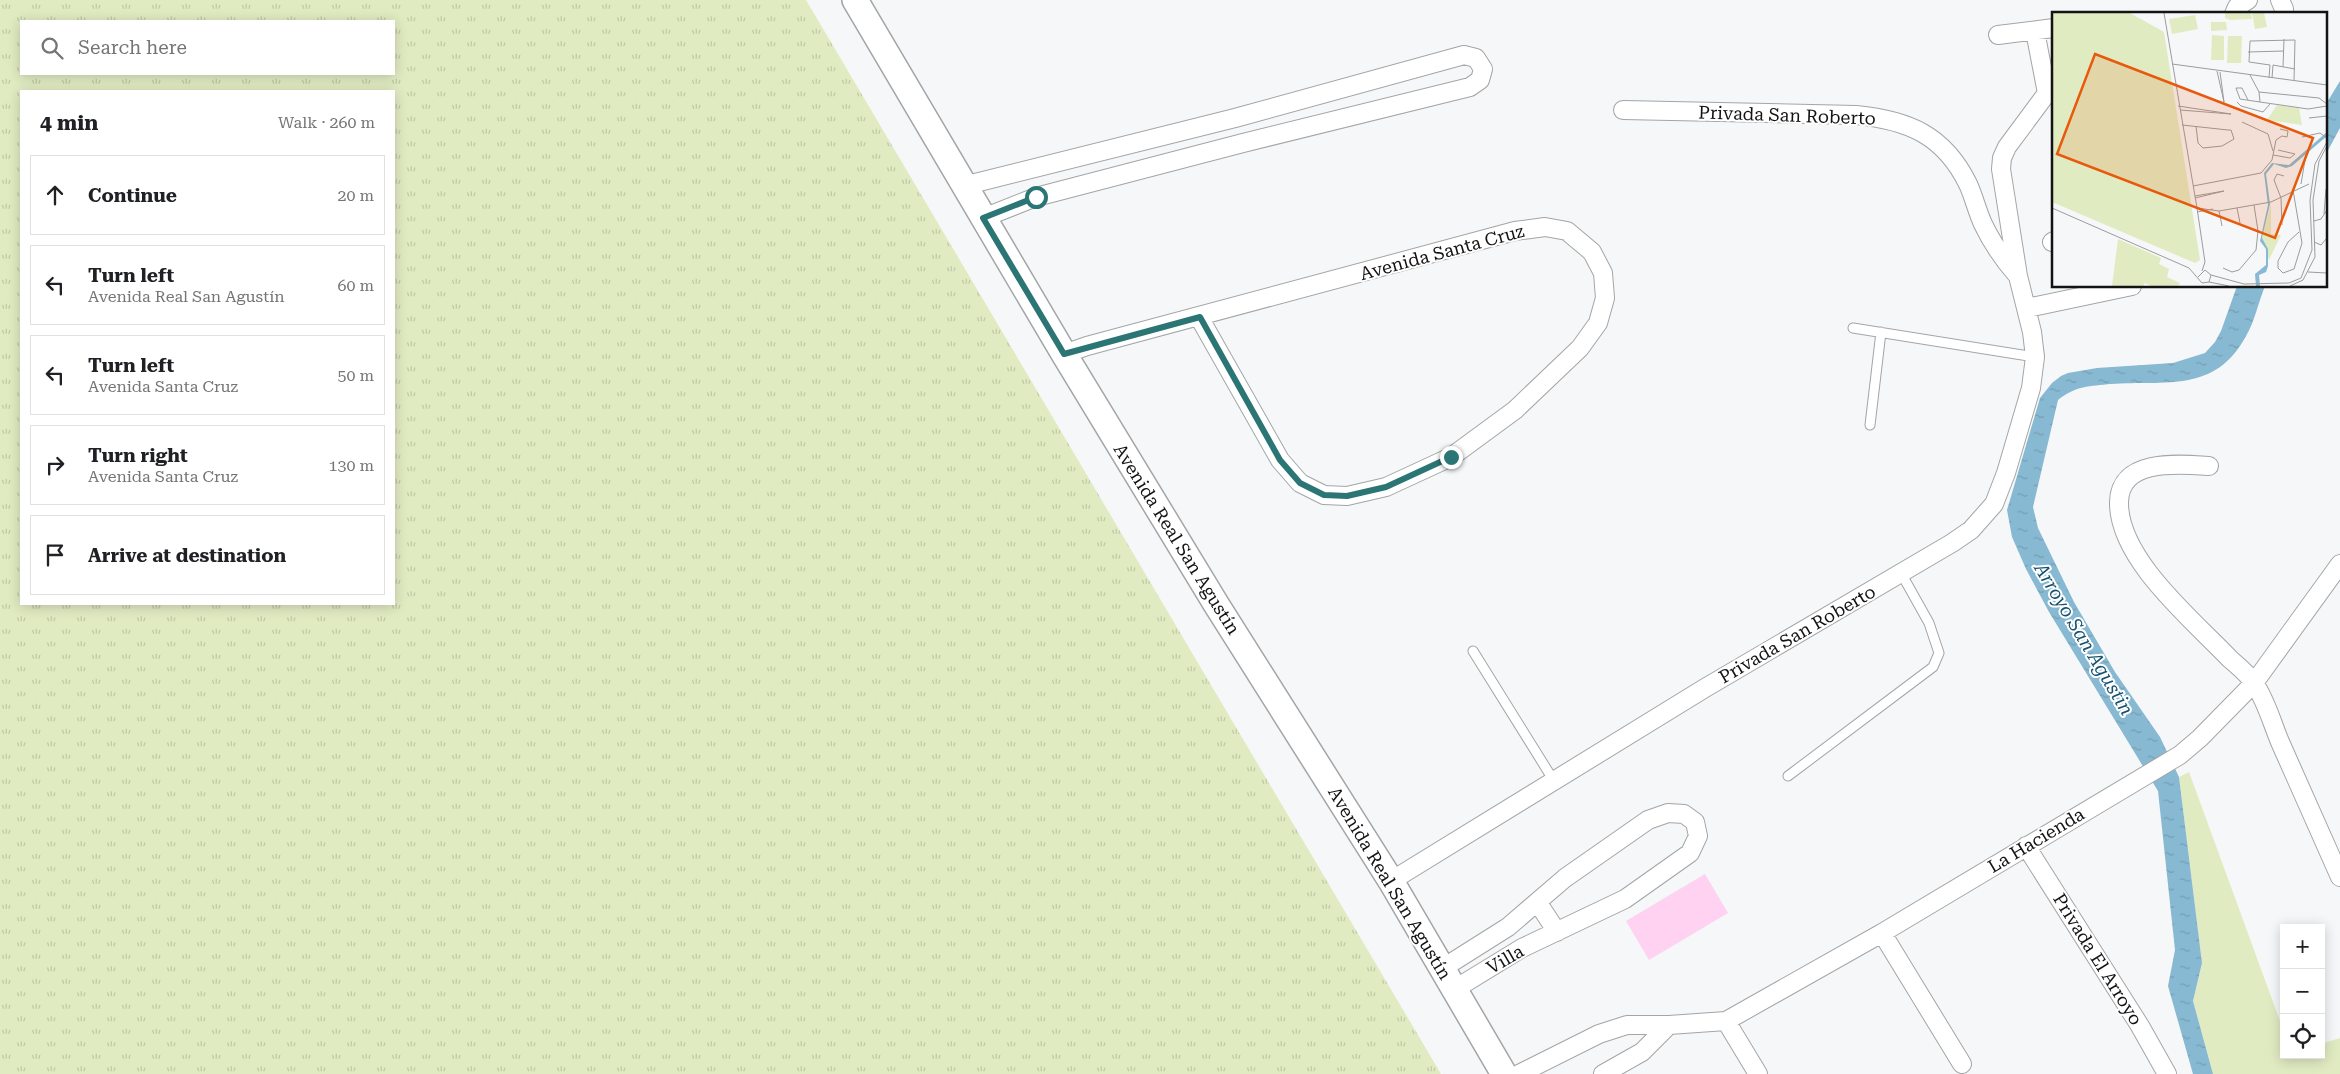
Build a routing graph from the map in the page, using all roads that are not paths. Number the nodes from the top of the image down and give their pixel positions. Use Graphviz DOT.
graph roads {
  1 [pos="855,0"];
  2 [pos="2248,0"];
  3 [pos="2235,12"];
  4 [pos="2052,28"];
  5 [pos="2035,31"];
  6 [pos="1998,35"];
  7 [pos="2050,93"];
  8 [pos="1623,110"];
  9 [pos="1235,118"];
  10 [pos="1242,143"];
  11 [pos="963,186"];
  12 [pos="983,218"];
  13 [pos="2018,276"];
  14 [pos="2122,288"];
  15 [pos="2027,308"];
  16 [pos="1200,317"];
  17 [pos="1853,328"];
  18 [pos="1880,332"];
  19 [pos="1064,354"];
  20 [pos="2035,357"];
  21 [pos="1870,425"];
  22 [pos="2209,466"];
  23 [pos="2340,564"];
  24 [pos="1901,573"];
  25 [pos="1473,651"];
  26 [pos="2254,683"];
  27 [pos="1788,776"];
  28 [pos="1554,781"];
  29 [pos="2026,846"];
  30 [pos="2340,877"];
  31 [pos="1391,881"];
  32 [pos="1538,903"];
  33 [pos="1557,932"];
  34 [pos="1882,933"];
  35 [pos="1482,945"];
  36 [pos="1494,964"];
  37 [pos="1449,979"];
  38 [pos="1726,1021"];
  39 [pos="1669,1025"];
  40 [pos="1962,1064"];
  41 [pos="1504,1074"];
  42 [pos="1519,1074"];
  43 [pos="1603,1074"];
  44 [pos="1758,1074"];
  45 [pos="2167,1074"];
  1 -- 11 [label="main road, Avenida Real San Agustín"];
  2 -- 3 [label="street"];
  4 -- 5 [label="street"];
  5 -- 6 [label="street"];
  5 -- 7 [label="street"];
  7 -- 13 [label="street, Privada San Roberto"];
  8 -- 13 [label="street, Privada San Roberto"];
  9 -- 10 [label="street"];
  9 -- 10 [label="street"];
  9 -- 11 [label="street"];
  10 -- 12 [label="street"];
  11 -- 12 [label="main road, Avenida Real San Agustín"];
  12 -- 19 [label="main road, Avenida Real San Agustín"];
  13 -- 15 [label="street, Privada San Roberto"];
  14 -- 15 [label="street"];
  15 -- 20 [label="street, Privada San Roberto"];
  16 -- 16 [label="street, Avenida Santa Cruz"];
  16 -- 19 [label="street, Avenida Santa Cruz"];
  17 -- 18 [label="lane"];
  18 -- 20 [label="lane"];
  18 -- 21 [label="lane"];
  19 -- 31 [label="main road, Avenida Real San Agustín"];
  20 -- 24 [label="street, Privada San Roberto"];
  22 -- 26 [label="street"];
  23 -- 26 [label="street, La Hacienda"];
  24 -- 27 [label="lane"];
  24 -- 28 [label="street, Privada San Roberto"];
  25 -- 28 [label="lane"];
  26 -- 29 [label="street, La Hacienda"];
  26 -- 30 [label="street"];
  28 -- 31 [label="street, Privada San Roberto"];
  29 -- 34 [label="street, La Hacienda"];
  29 -- 45 [label="street, Privada El Arroyo"];
  31 -- 37 [label="main road, Avenida Real San Agustín"];
  32 -- 33 [label="street"];
  32 -- 33 [label="street, Villa"];
  32 -- 35 [label="street, Villa"];
  33 -- 36 [label="street, Villa"];
  34 -- 38 [label="street, La Hacienda"];
  34 -- 40 [label="street"];
  35 -- 36 [label="street"];
  35 -- 37 [label="street, Villa"];
  36 -- 37 [label="street, Villa"];
  37 -- 41 [label="main road, Avenida Real San Agustín"];
  38 -- 39 [label="street, La Hacienda"];
  38 -- 44 [label="street"];
  39 -- 42 [label="street, La Hacienda"];
  39 -- 43 [label="street"];
}
